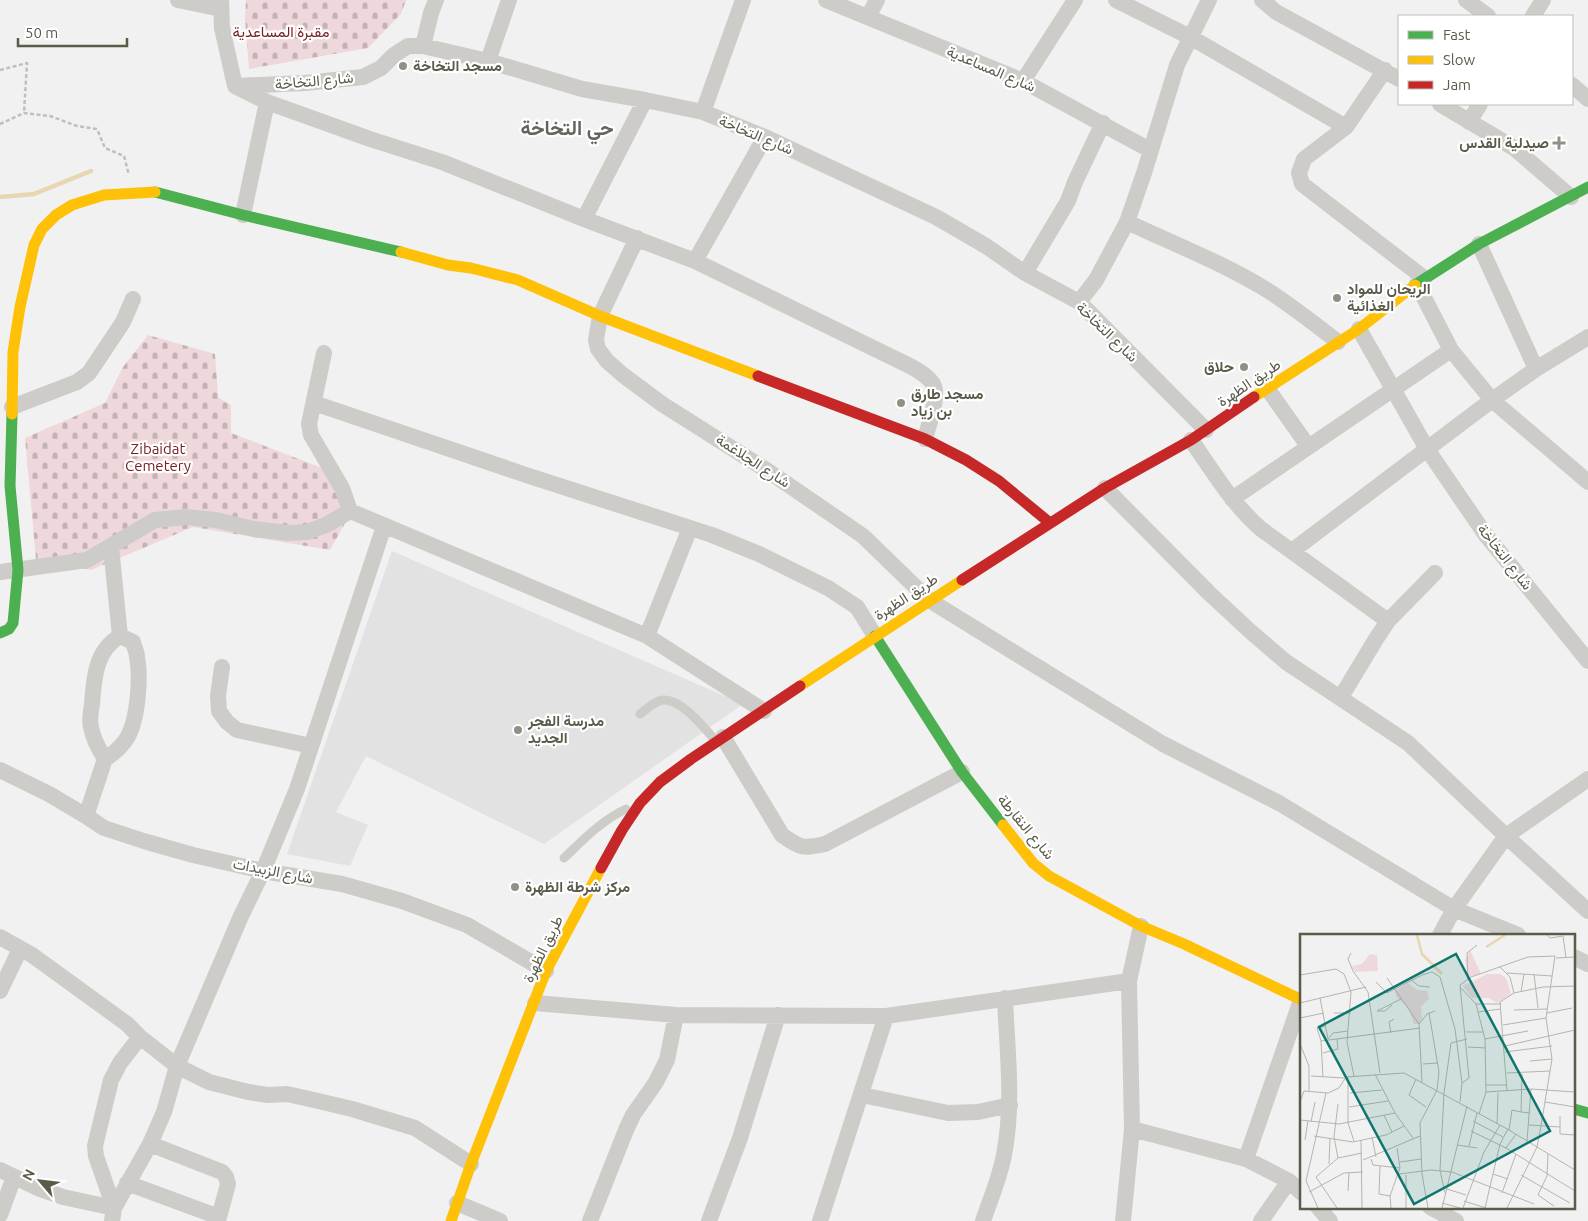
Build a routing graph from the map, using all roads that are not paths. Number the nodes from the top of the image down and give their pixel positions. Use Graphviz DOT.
graph roads {
  1 [pos="178,0"];
  2 [pos="436,0"];
  3 [pos="509,0"];
  4 [pos="743,0"];
  5 [pos="826,0"];
  6 [pos="876,0"];
  7 [pos="1075,0"];
  8 [pos="1116,0"];
  9 [pos="1208,0"];
  10 [pos="1262,0"];
  11 [pos="1466,0"];
  12 [pos="1543,0"];
  13 [pos="221,5"];
  14 [pos="1487,15"];
  15 [pos="1534,15"];
  16 [pos="868,17"];
  17 [pos="1190,37"];
  18 [pos="423,46"];
  19 [pos="488,61"];
  20 [pos="1385,70"];
  21 [pos="1398,78"];
  22 [pos="1023,81"];
  23 [pos="235,86"];
  24 [pos="1573,86"];
  25 [pos="1588,99"];
  26 [pos="645,100"];
  27 [pos="267,102"];
  28 [pos="1442,105"];
  29 [pos="1479,105"];
  30 [pos="703,112"];
  31 [pos="1469,122"];
  32 [pos="1103,123"];
  33 [pos="1346,127"];
  34 [pos="765,137"];
  35 [pos="1150,150"];
  36 [pos="1588,187"];
  37 [pos="1571,197"];
  38 [pos="243,215"];
  39 [pos="584,219"];
  40 [pos="1127,222"];
  41 [pos="637,238"];
  42 [pos="1479,244"];
  43 [pos="695,261"];
  44 [pos="1025,273"];
  45 [pos="1420,281"];
  46 [pos="133,300"];
  47 [pos="1079,302"];
  48 [pos="600,316"];
  49 [pos="1359,329"];
  50 [pos="1588,337"];
  51 [pos="1338,342"];
  52 [pos="1451,350"];
  53 [pos="324,353"];
  54 [pos="1536,369"];
  55 [pos="1267,388"];
  56 [pos="1394,388"];
  57 [pos="1492,400"];
  58 [pos="314,403"];
  59 [pos="12,407"];
  60 [pos="1206,430"];
  61 [pos="925,439"];
  62 [pos="1191,440"];
  63 [pos="1308,446"];
  64 [pos="1427,449"];
  65 [pos="1588,482"];
  66 [pos="1105,488"];
  67 [pos="1232,499"];
  68 [pos="350,511"];
  69 [pos="1050,522"];
  70 [pos="384,526"];
  71 [pos="690,528"];
  72 [pos="111,547"];
  73 [pos="1292,551"];
  74 [pos="18,570"];
  75 [pos="0,572"];
  76 [pos="1436,573"];
  77 [pos="929,600"];
  78 [pos="1388,621"];
  79 [pos="0,633"];
  80 [pos="120,636"];
  81 [pos="647,636"];
  82 [pos="874,636"];
  83 [pos="1588,661"];
  84 [pos="222,667"];
  85 [pos="1341,698"];
  86 [pos="764,711"];
  87 [pos="640,714"];
  88 [pos="720,739"];
  89 [pos="311,746"];
  90 [pos="105,758"];
  91 [pos="0,770"];
  92 [pos="962,772"];
  93 [pos="1588,779"];
  94 [pos="640,804"];
  95 [pos="86,816"];
  96 [pos="1506,836"];
  97 [pos="564,858"];
  98 [pos="263,870"];
  99 [pos="1454,910"];
  100 [pos="1588,911"];
  101 [pos="1141,926"];
  102 [pos="1441,934"];
  103 [pos="1515,934"];
  104 [pos="0,937"];
  105 [pos="20,949"];
  106 [pos="1576,958"];
  107 [pos="1588,964"];
  108 [pos="546,970"];
  109 [pos="1129,981"];
  110 [pos="0,991"];
  111 [pos="1005,998"];
  112 [pos="1300,999"];
  113 [pos="535,1003"];
  114 [pos="1300,1006"];
  115 [pos="676,1015"];
  116 [pos="778,1015"];
  117 [pos="886,1016"];
  118 [pos="140,1037"];
  119 [pos="177,1066"];
  120 [pos="862,1096"];
  121 [pos="1010,1105"];
  122 [pos="1132,1129"];
  123 [pos="150,1144"];
  124 [pos="1246,1159"];
  125 [pos="471,1164"];
  126 [pos="7,1174"];
  127 [pos="1289,1181"];
  128 [pos="127,1183"];
  129 [pos="1300,1190"];
  130 [pos="457,1203"];
  131 [pos="1432,1208"];
  132 [pos="113,1214"];
  133 [pos="0,1215"];
  134 [pos="219,1219"];
  135 [pos="451,1221"];
  136 [pos="500,1221"];
  137 [pos="590,1221"];
  138 [pos="709,1221"];
  139 [pos="820,1221"];
  140 [pos="983,1221"];
  141 [pos="1123,1221"];
  142 [pos="1261,1221"];
  143 [pos="1456,1221"];
  1 -- 13 [label="street"];
  2 -- 18 [label="street"];
  3 -- 19 [label="street"];
  4 -- 30 [label="street"];
  5 -- 16 [label="street, شارع المساعدية"];
  6 -- 16 [label="street"];
  7 -- 22 [label="street"];
  8 -- 17 [label="street"];
  9 -- 17 [label="street"];
  10 -- 20 [label="street"];
  11 -- 14 [label="street"];
  12 -- 15 [label="street"];
  13 -- 23 [label="street"];
  16 -- 22 [label="street, شارع المساعدية"];
  17 -- 33 [label="street"];
  17 -- 35 [label="street"];
  18 -- 19 [label="street, شارع التخاخة"];
  18 -- 23 [label="street, شارع التخاخة"];
  19 -- 26 [label="street, شارع التخاخة"];
  20 -- 21 [label="street"];
  20 -- 33 [label="street"];
  22 -- 32 [label="street, شارع المساعدية"];
  23 -- 27 [label="street"];
  24 -- 25 [label="street"];
  26 -- 30 [label="street, شارع التخاخة"];
  26 -- 39 [label="street"];
  27 -- 38 [label="street"];
  27 -- 39 [label="street"];
  28 -- 31 [label="street"];
  29 -- 31 [label="street"];
  30 -- 34 [label="street, شارع التخاخة"];
  31 -- 37 [label="street"];
  32 -- 35 [label="street, شارع المساعدية"];
  32 -- 44 [label="street"];
  33 -- 45 [label="street"];
  34 -- 43 [label="street"];
  34 -- 44 [label="street, شارع التخاخة"];
  35 -- 40 [label="street"];
  36 -- 37 [label="main road, طريق الظهرة"];
  37 -- 42 [label="main road, طريق الظهرة"];
  38 -- 48 [label="main road"];
  38 -- 59 [label="main road"];
  39 -- 41 [label="street"];
  40 -- 47 [label="street"];
  40 -- 51 [label="street"];
  41 -- 43 [label="street"];
  41 -- 48 [label="street, شارع الجلاغمة"];
  42 -- 45 [label="main road, طريق الظهرة"];
  42 -- 54 [label="street"];
  43 -- 61 [label="street"];
  44 -- 47 [label="street, شارع التخاخة"];
  45 -- 49 [label="main road, طريق الظهرة"];
  45 -- 52 [label="street"];
  46 -- 59 [label="street"];
  47 -- 60 [label="street, شارع التخاخة"];
  48 -- 61 [label="main road"];
  48 -- 77 [label="street, شارع الجلاغمة"];
  49 -- 51 [label="main road, طريق الظهرة"];
  49 -- 56 [label="street, شارع التخاخة"];
  50 -- 54 [label="street"];
  51 -- 55 [label="main road, طريق الظهرة"];
  52 -- 56 [label="street"];
  52 -- 57 [label="street"];
  53 -- 58 [label="street"];
  54 -- 57 [label="street"];
  55 -- 60 [label="main road, طريق الظهرة"];
  55 -- 63 [label="street"];
  56 -- 63 [label="street"];
  56 -- 64 [label="street, شارع التخاخة"];
  57 -- 64 [label="street"];
  57 -- 65 [label="street"];
  58 -- 68 [label="street"];
  58 -- 71 [label="street"];
  59 -- 74 [label="main road"];
  60 -- 62 [label="main road, طريق الظهرة"];
  61 -- 69 [label="main road"];
  62 -- 66 [label="main road, طريق الظهرة"];
  62 -- 67 [label="street"];
  63 -- 67 [label="street"];
  64 -- 73 [label="street"];
  64 -- 83 [label="street, شارع التخاخة"];
  66 -- 69 [label="main road, طريق الظهرة"];
  66 -- 85 [label="street"];
  67 -- 73 [label="street"];
  68 -- 70 [label="street"];
  68 -- 72 [label="street"];
  69 -- 77 [label="main road, طريق الظهرة"];
  70 -- 81 [label="street"];
  70 -- 89 [label="street"];
  71 -- 81 [label="street"];
  71 -- 82 [label="street"];
  72 -- 74 [label="street"];
  72 -- 80 [label="street"];
  73 -- 78 [label="street"];
  74 -- 75 [label="street"];
  74 -- 79 [label="main road"];
  76 -- 78 [label="street"];
  77 -- 82 [label="main road, طريق الظهرة"];
  77 -- 99 [label="street, شارع الجلاغمة"];
  78 -- 85 [label="street"];
  80 -- 90 [label="street"];
  80 -- 90 [label="street"];
  81 -- 86 [label="street"];
  82 -- 86 [label="main road, طريق الظهرة"];
  82 -- 92 [label="main road, شارع النقارطة"];
  84 -- 89 [label="street"];
  85 -- 96 [label="street"];
  86 -- 88 [label="main road, طريق الظهرة"];
  87 -- 88 [label="lane"];
  88 -- 92 [label="street"];
  88 -- 94 [label="main road, طريق الظهرة"];
  89 -- 98 [label="street"];
  90 -- 95 [label="street"];
  91 -- 95 [label="street, شارع الزبيدات"];
  92 -- 101 [label="main road, شارع النقارطة"];
  93 -- 96 [label="street"];
  94 -- 97 [label="lane"];
  94 -- 108 [label="main road, طريق الظهرة"];
  95 -- 98 [label="street, شارع الزبيدات"];
  96 -- 99 [label="street"];
  96 -- 100 [label="street"];
  98 -- 108 [label="street, شارع الزبيدات"];
  98 -- 119 [label="street"];
  99 -- 102 [label="street"];
  99 -- 103 [label="street, شارع الجلاغمة"];
  101 -- 109 [label="street"];
  101 -- 112 [label="main road, شارع النقارطة"];
  104 -- 105 [label="street"];
  105 -- 110 [label="street"];
  105 -- 118 [label="street"];
  106 -- 107 [label="street"];
  108 -- 113 [label="main road, طريق الظهرة"];
  109 -- 111 [label="street"];
  109 -- 122 [label="street"];
  111 -- 117 [label="street"];
  111 -- 121 [label="street"];
  113 -- 115 [label="street"];
  113 -- 125 [label="main road, طريق الظهرة"];
  114 -- 124 [label="street"];
  115 -- 116 [label="street"];
  115 -- 137 [label="street"];
  116 -- 117 [label="street"];
  116 -- 138 [label="street"];
  117 -- 120 [label="street"];
  118 -- 119 [label="street"];
  118 -- 132 [label="street"];
  119 -- 123 [label="street"];
  119 -- 125 [label="street"];
  120 -- 121 [label="street"];
  120 -- 139 [label="street"];
  121 -- 140 [label="street"];
  122 -- 124 [label="street"];
  122 -- 141 [label="street"];
  123 -- 128 [label="street"];
  123 -- 134 [label="street"];
  124 -- 127 [label="street"];
  125 -- 130 [label="main road, طريق الظهرة"];
  126 -- 132 [label="street"];
  126 -- 133 [label="street"];
  127 -- 129 [label="street"];
  127 -- 142 [label="street"];
  128 -- 132 [label="street"];
  128 -- 134 [label="street"];
  130 -- 135 [label="main road, طريق الظهرة"];
  130 -- 136 [label="street"];
  131 -- 143 [label="street"];
}
